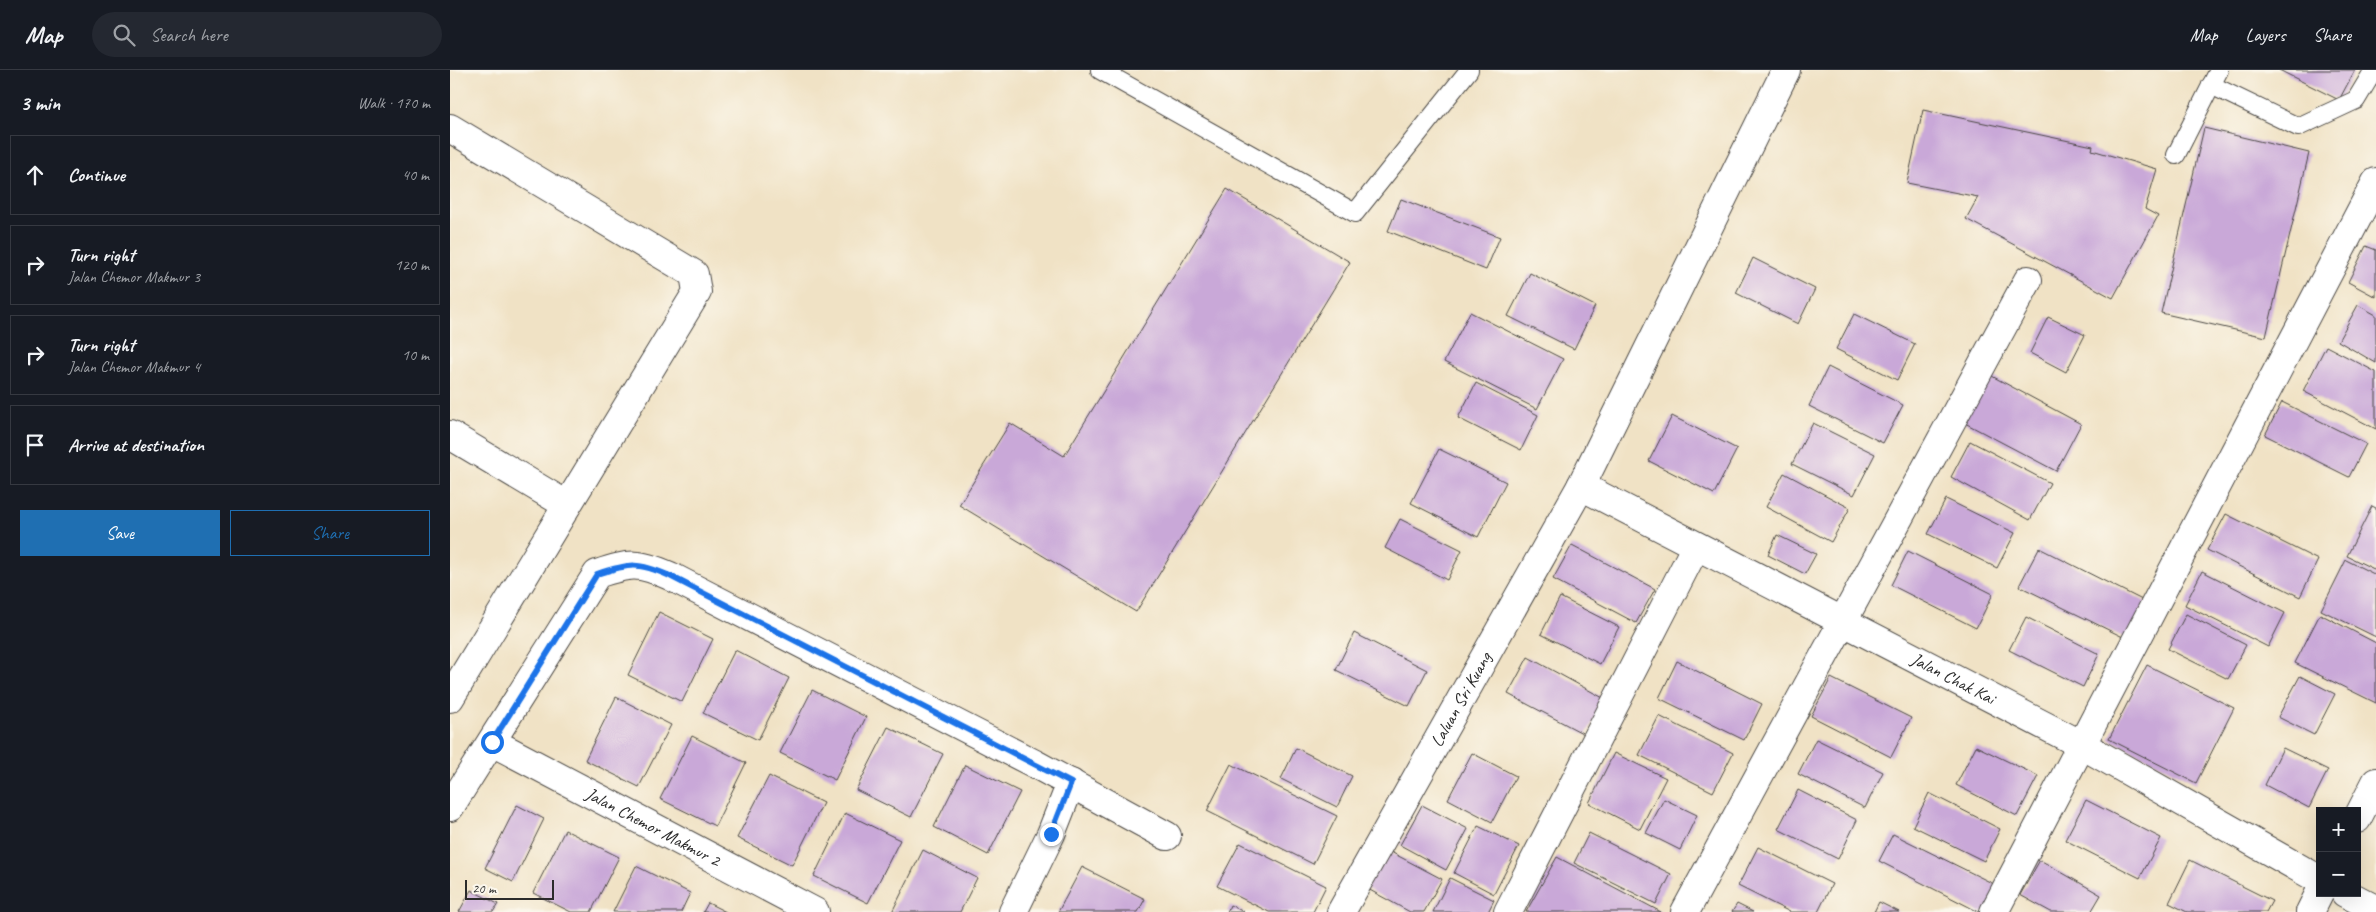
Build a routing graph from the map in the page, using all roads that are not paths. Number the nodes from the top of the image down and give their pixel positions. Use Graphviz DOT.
graph roads {
  1 [pos="1100,70"];
  2 [pos="1469,70"];
  3 [pos="1786,70"];
  4 [pos="2374,70"];
  5 [pos="2215,78"];
  6 [pos="450,128"];
  7 [pos="2176,155"];
  8 [pos="2376,182"];
  9 [pos="2028,280"];
  10 [pos="450,435"];
  11 [pos="1581,486"];
  12 [pos="567,505"];
  13 [pos="1696,546"];
  14 [pos="1843,622"];
  15 [pos="450,698"];
  16 [pos="492,742"];
  17 [pos="2082,745"];
  18 [pos="2376,782"];
  19 [pos="1071,783"];
  20 [pos="450,807"];
  21 [pos="2361,811"];
  22 [pos="1167,836"];
  23 [pos="2316,878"];
  24 [pos="2318,897"];
  25 [pos="2353,897"];
  26 [pos="2376,909"];
  27 [pos="815,912"];
  28 [pos="1013,912"];
  29 [pos="1341,912"];
  30 [pos="1508,912"];
  31 [pos="1685,912"];
  32 [pos="1994,912"];
  33 [pos="2310,912"];
  1 -- 2 [label="lane"];
  3 -- 11 [label="street, Laluan Sri Kuang"];
  4 -- 5 [label="lane"];
  5 -- 7 [label="lane"];
  6 -- 12 [label="street"];
  8 -- 17 [label="street"];
  9 -- 14 [label="street"];
  10 -- 12 [label="street"];
  11 -- 13 [label="street, Jalan Chak Kai"];
  11 -- 29 [label="street, Laluan Sri Kuang"];
  12 -- 15 [label="street"];
  13 -- 14 [label="street, Jalan Chak Kai"];
  13 -- 30 [label="street"];
  14 -- 17 [label="street, Jalan Chak Kai"];
  14 -- 31 [label="street"];
  16 -- 19 [label="street"];
  16 -- 20 [label="street"];
  16 -- 27 [label="street, Jalan Chemor Makmur 2"];
  17 -- 23 [label="street, Jalan Chak Kai"];
  17 -- 32 [label="street"];
  18 -- 21 [label="street"];
  19 -- 22 [label="street"];
  19 -- 28 [label="street"];
  24 -- 33 [label="street"];
  25 -- 26 [label="street"];
}
